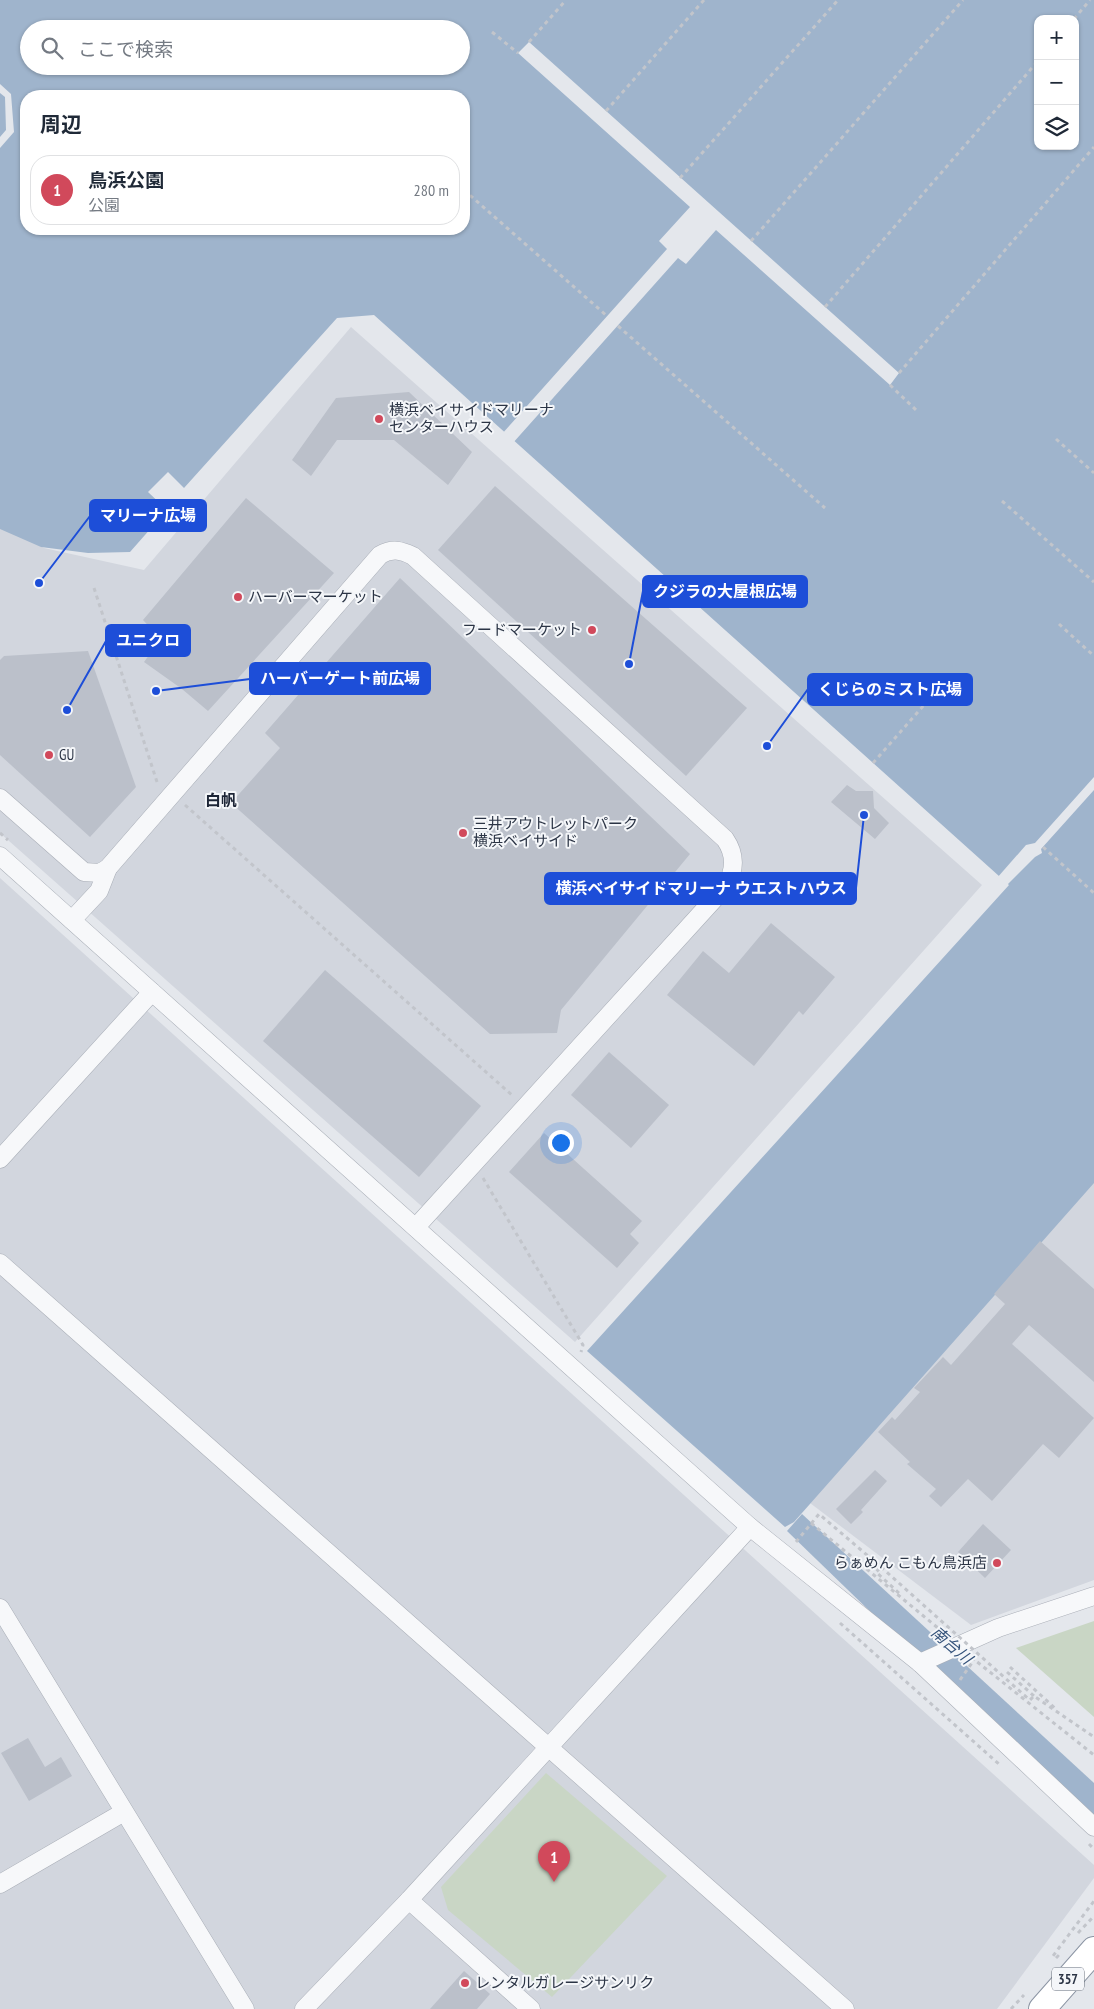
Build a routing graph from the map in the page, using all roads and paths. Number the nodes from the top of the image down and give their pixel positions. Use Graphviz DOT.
graph roads {
  1 [pos="566,0"];
  2 [pos="704,0"];
  3 [pos="838,0"];
  4 [pos="963,0"];
  5 [pos="1090,0"];
  6 [pos="1077,15"];
  7 [pos="492,32"];
  8 [pos="528,42"];
  9 [pos="518,53"];
  10 [pos="1034,66"];
  11 [pos="606,112"];
  12 [pos="1094,147"];
  13 [pos="680,178"];
  14 [pos="470,195"];
  15 [pos="751,241"];
  16 [pos="825,307"];
  17 [pos="607,316"];
  18 [pos="618,326"];
  19 [pos="899,373"];
  20 [pos="890,384"];
  21 [pos="916,410"];
  22 [pos="1056,440"];
  23 [pos="1094,473"];
  24 [pos="1002,501"];
  25 [pos="825,508"];
  26 [pos="1094,582"];
  27 [pos="94,588"];
  28 [pos="1059,624"];
  29 [pos="1094,656"];
  30 [pos="924,705"];
  31 [pos="873,763"];
  32 [pos="166,780"];
  33 [pos="0,798"];
  34 [pos="182,802"];
  35 [pos="1043,847"];
  36 [pos="0,856"];
  37 [pos="108,868"];
  38 [pos="1094,893"];
  39 [pos="72,920"];
  40 [pos="152,992"];
  41 [pos="516,1099"];
  42 [pos="0,1159"];
  43 [pos="481,1175"];
  44 [pos="416,1227"];
  45 [pos="0,1263"];
  46 [pos="574,1345"];
  47 [pos="750,1527"];
  48 [pos="795,1543"];
  49 [pos="881,1567"];
  50 [pos="899,1595"];
  51 [pos="1094,1596"];
  52 [pos="0,1608"];
  53 [pos="974,1660"];
  54 [pos="920,1663"];
  55 [pos="1010,1667"];
  56 [pos="1007,1672"];
  57 [pos="962,1678"];
  58 [pos="1034,1696"];
  59 [pos="1067,1719"];
  60 [pos="1094,1737"];
  61 [pos="550,1747"];
  62 [pos="124,1812"];
  63 [pos="1094,1827"];
  64 [pos="0,1884"];
  65 [pos="409,1900"];
  66 [pos="1094,1901"];
  67 [pos="1094,1950"];
  68 [pos="1094,1956"];
  69 [pos="1052,1963"];
  70 [pos="1035,1999"];
  71 [pos="245,2009"];
  72 [pos="304,2009"];
  73 [pos="531,2009"];
  74 [pos="845,2009"];
  75 [pos="1011,2009"];
  76 [pos="1048,2009"];
  1 -- 8 [label="path"];
  2 -- 11 [label="path"];
  3 -- 13 [label="path"];
  4 -- 15 [label="path"];
  5 -- 6 [label="path"];
  7 -- 9 [label="path"];
  10 -- 16 [label="path"];
  12 -- 19 [label="path"];
  14 -- 17 [label="path"];
  18 -- 25 [label="path"];
  20 -- 21 [label="path"];
  22 -- 23 [label="path"];
  24 -- 26 [label="path"];
  27 -- 32 [label="path"];
  28 -- 29 [label="path"];
  30 -- 31 [label="path"];
  33 -- 37 [label="street"];
  34 -- 41 [label="path"];
  35 -- 38 [label="path"];
  36 -- 39 [label="street"];
  37 -- 39 [label="street"];
  37 -- 44 [label="street"];
  39 -- 40 [label="street"];
  40 -- 42 [label="street"];
  40 -- 44 [label="street"];
  43 -- 46 [label="path"];
  44 -- 47 [label="street"];
  45 -- 61 [label="street"];
  47 -- 54 [label="street"];
  47 -- 61 [label="street"];
  48 -- 49 [label="path"];
  49 -- 50 [label="path"];
  49 -- 58 [label="path, bridge"];
  51 -- 54 [label="street"];
  52 -- 62 [label="street"];
  53 -- 57 [label="path"];
  54 -- 63 [label="street"];
  55 -- 59 [label="path"];
  56 -- 58 [label="path"];
  58 -- 59 [label="path"];
  59 -- 60 [label="path"];
  61 -- 65 [label="street"];
  61 -- 74 [label="street"];
  62 -- 64 [label="street"];
  62 -- 71 [label="street"];
  65 -- 72 [label="street"];
  65 -- 73 [label="street"];
  66 -- 69 [label="path"];
  67 -- 70 [label="highway, 357"];
  68 -- 76 [label="highway"];
  70 -- 75 [label="path"];
}
